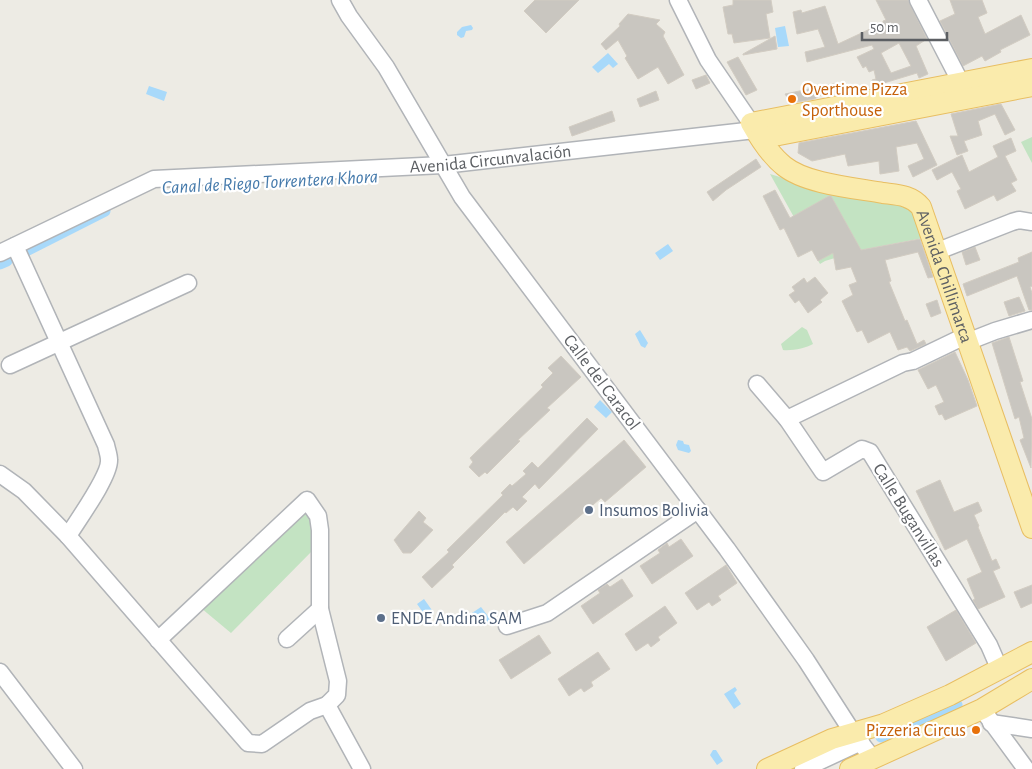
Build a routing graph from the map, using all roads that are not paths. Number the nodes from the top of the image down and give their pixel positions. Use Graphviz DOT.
graph roads {
  1 [pos="340,0"];
  2 [pos="678,0"];
  3 [pos="918,0"];
  4 [pos="1032,69"];
  5 [pos="958,78"];
  6 [pos="1032,86"];
  7 [pos="755,130"];
  8 [pos="443,165"];
  9 [pos="1032,222"];
  10 [pos="15,246"];
  11 [pos="938,251"];
  12 [pos="0,253"];
  13 [pos="188,283"];
  14 [pos="1032,320"];
  15 [pos="966,339"];
  16 [pos="58,343"];
  17 [pos="10,365"];
  18 [pos="757,384"];
  19 [pos="787,419"];
  20 [pos="0,474"];
  21 [pos="698,510"];
  22 [pos="1032,528"];
  23 [pos="68,536"];
  24 [pos="320,609"];
  25 [pos="507,626"];
  26 [pos="287,639"];
  27 [pos="158,640"];
  28 [pos="1032,652"];
  29 [pos="999,668"];
  30 [pos="0,672"];
  31 [pos="1032,679"];
  32 [pos="327,705"];
  33 [pos="986,716"];
  34 [pos="1032,729"];
  35 [pos="857,738"];
  36 [pos="859,766"];
  37 [pos="74,769"];
  38 [pos="362,769"];
  39 [pos="767,769"];
  40 [pos="803,769"];
  41 [pos="1026,769"];
  1 -- 8 [label="street, Calle del Caracol"];
  2 -- 7 [label="street, Avenida Chillimarca"];
  3 -- 5 [label="street"];
  4 -- 5 [label="main road, Avenida Circunvalación"];
  5 -- 7 [label="main road, Avenida Circunvalación"];
  6 -- 7 [label="main road, Avenida Circunvalación"];
  7 -- 8 [label="street, Avenida Circunvalación"];
  7 -- 11 [label="main road, Avenida Chillimarca"];
  8 -- 10 [label="street, Avenida Circunvalación"];
  8 -- 21 [label="street, Calle del Caracol"];
  9 -- 11 [label="street"];
  10 -- 12 [label="street, Avenida Circunvalación"];
  10 -- 16 [label="street"];
  11 -- 15 [label="main road, Avenida Chillimarca"];
  13 -- 16 [label="street"];
  14 -- 15 [label="street"];
  15 -- 19 [label="street"];
  15 -- 22 [label="main road, Avenida Chillimarca"];
  16 -- 17 [label="street"];
  16 -- 23 [label="street"];
  18 -- 19 [label="street, Calle Buganvillas"];
  19 -- 29 [label="street, Calle Buganvillas"];
  20 -- 23 [label="street"];
  21 -- 25 [label="street"];
  21 -- 35 [label="street, Calle del Caracol"];
  23 -- 27 [label="street"];
  24 -- 26 [label="street"];
  24 -- 27 [label="street"];
  24 -- 32 [label="street"];
  27 -- 32 [label="street"];
  28 -- 29 [label="main road"];
  29 -- 35 [label="main road"];
  30 -- 37 [label="street"];
  31 -- 33 [label="main road"];
  32 -- 38 [label="street"];
  33 -- 34 [label="street"];
  33 -- 36 [label="main road"];
  33 -- 41 [label="street"];
  35 -- 36 [label="street, Calle del Caracol"];
  35 -- 39 [label="main road"];
  35 -- 40 [label="street"];
}
